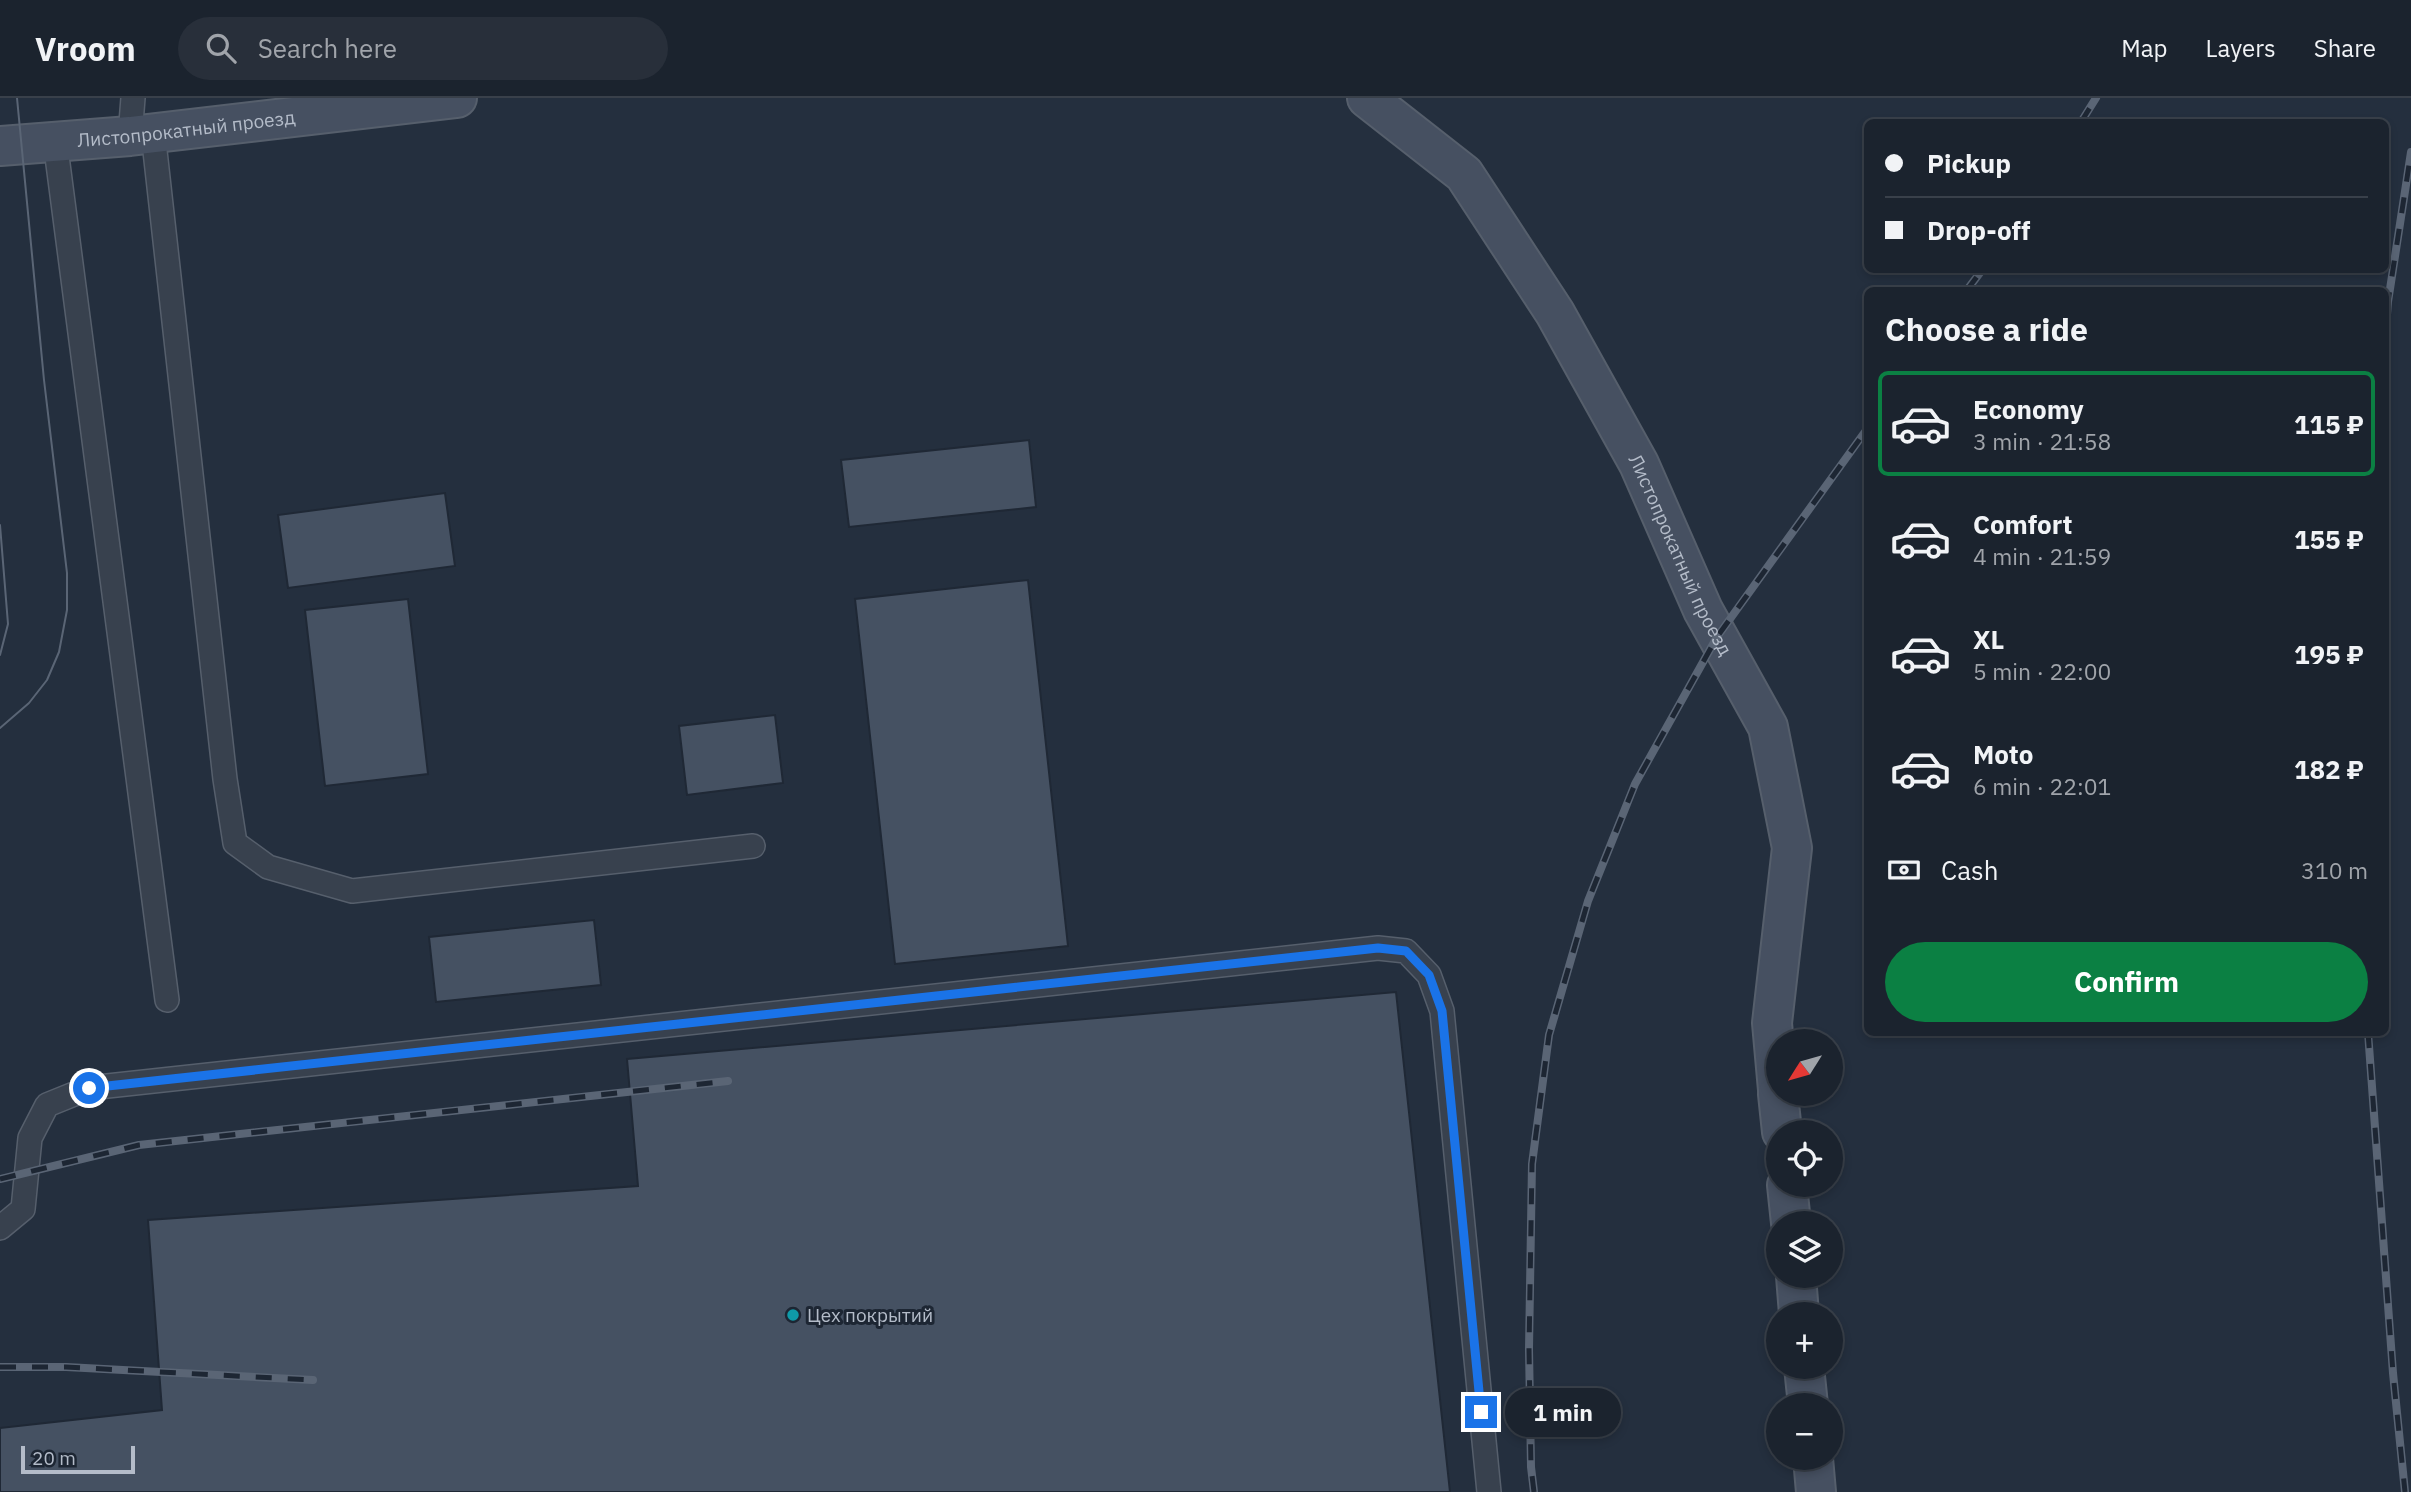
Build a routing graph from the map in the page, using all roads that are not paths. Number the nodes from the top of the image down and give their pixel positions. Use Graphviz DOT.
graph roads {
  1 [pos="133,98"];
  2 [pos="457,98"];
  3 [pos="1367,98"];
  4 [pos="141,135"];
  5 [pos="55,141"];
  6 [pos="0,146"];
  7 [pos="753,846"];
  8 [pos="167,1000"];
  9 [pos="1773,1029"];
  10 [pos="0,1228"];
  11 [pos="1814,1470"];
  12 [pos="1489,1492"];
  13 [pos="1816,1492"];
  1 -- 4 [label="lane"];
  2 -- 4 [label="street, Листопрокатный проезд"];
  3 -- 9 [label="street, Листопрокатный проезд"];
  4 -- 5 [label="street, Листопрокатный проезд"];
  4 -- 7 [label="lane"];
  5 -- 6 [label="street, Листопрокатный проезд"];
  5 -- 8 [label="lane"];
  10 -- 12 [label="lane"];
  11 -- 13 [label="street"];
}
